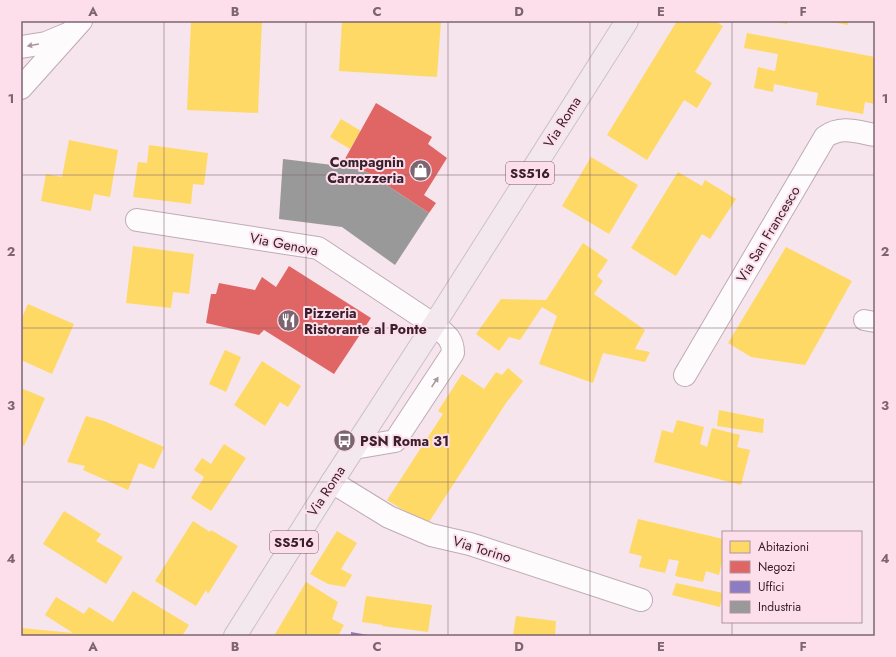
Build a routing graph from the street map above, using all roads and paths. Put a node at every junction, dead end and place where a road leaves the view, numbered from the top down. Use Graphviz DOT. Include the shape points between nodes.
graph roads {
  1 [pos="627,21"];
  2 [pos="76,27"];
  3 [pos="21,47"];
  4 [pos="21,88"];
  5 [pos="875,135"];
  6 [pos="137,220"];
  7 [pos="434,325"];
  8 [pos="685,375"];
  9 [pos="354,448"];
  10 [pos="332,482"];
  11 [pos="640,600"];
  12 [pos="235,636"];
  1 -- 7 [label="main road, Via Roma / SS516"];
  2 -- 3 [label="street, one-way" via="46,43"];
  2 -- 4 [label="street"];
  5 -- 8 [label="street, Via San Francesco" via="842,130 832,132 826,137"];
  6 -- 7 [label="street, Via Genova" via="318,248"];
  7 -- 9 [label="main road, Via Roma / SS516"];
  9 -- 7 [label="street, one-way" via="396,441 445,366 453,353 453,344"];
  9 -- 10 [label="main road, Via Roma / SS516"];
  10 -- 11 [label="street, Via Torino" via="389,517 431,535 470,544"];
  10 -- 12 [label="main road, Via Roma / SS516"];
}
